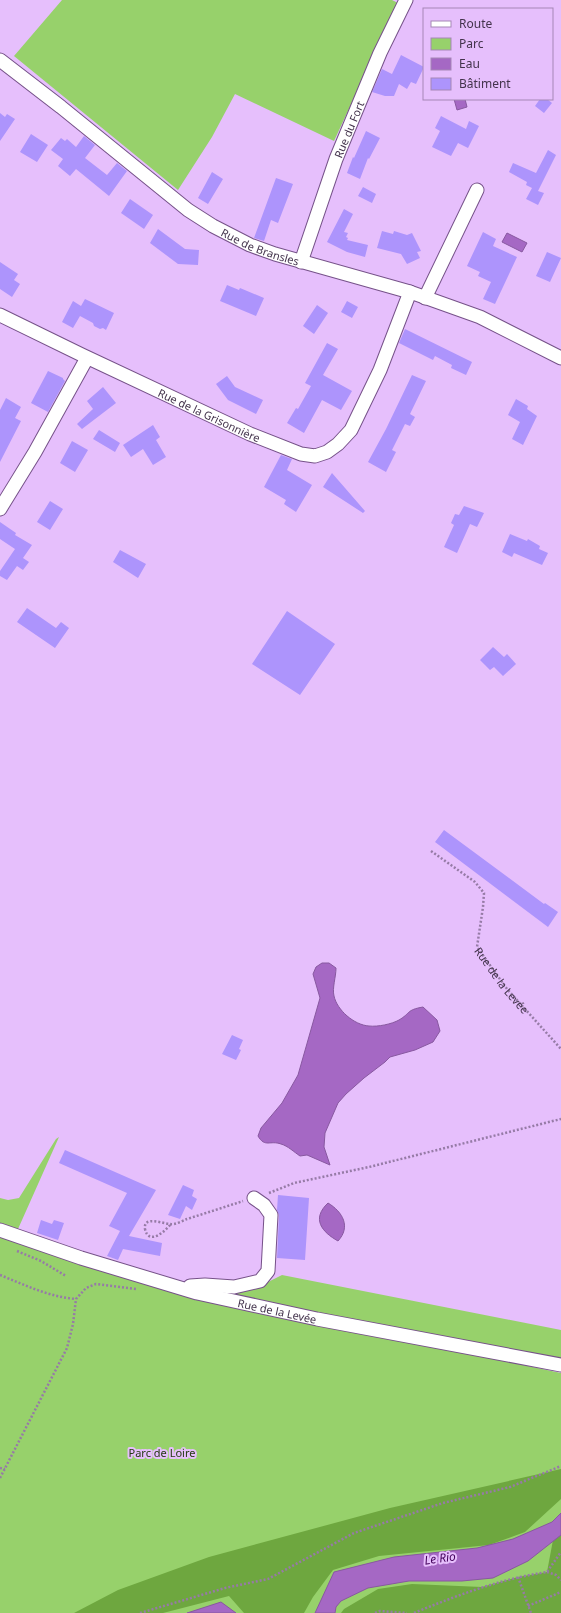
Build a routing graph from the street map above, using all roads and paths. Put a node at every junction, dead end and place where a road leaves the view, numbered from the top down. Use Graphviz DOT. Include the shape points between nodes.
graph roads {
  1 [pos="406,0"];
  2 [pos="0,60"];
  3 [pos="477,190"];
  4 [pos="301,262"];
  5 [pos="410,292"];
  6 [pos="426,298"];
  7 [pos="0,315"];
  8 [pos="88,358"];
  9 [pos="561,358"];
  10 [pos="0,509"];
  11 [pos="431,851"];
  12 [pos="561,1049"];
  13 [pos="561,1120"];
  14 [pos="254,1198"];
  15 [pos="170,1225"];
  16 [pos="0,1230"];
  17 [pos="16,1250"];
  18 [pos="0,1275"];
  19 [pos="66,1276"];
  20 [pos="178,1287"];
  21 [pos="142,1290"];
  22 [pos="76,1298"];
  23 [pos="561,1365"];
  24 [pos="561,1466"];
  25 [pos="0,1468"];
  26 [pos="5,1469"];
  27 [pos="0,1478"];
  28 [pos="561,1552"];
  29 [pos="547,1572"];
  30 [pos="518,1577"];
  31 [pos="561,1580"];
  32 [pos="561,1592"];
  33 [pos="528,1606"];
  34 [pos="140,1613"];
  35 [pos="375,1613"];
  36 [pos="407,1613"];
  37 [pos="414,1613"];
  38 [pos="531,1613"];
  1 -- 4 [label="street, Rue du Fort" via="336,158"];
  2 -- 4 [label="street, Rue de Bransles" via="188,210 250,245"];
  3 -- 6 [label="street"];
  4 -- 5 [label="street, Rue de Bransles"];
  5 -- 6 [label="street, Rue de Bransles"];
  5 -- 8 [label="street, Rue de la Grisonnière" via="380,370 351,430 327,452 315,456 301,454 250,434"];
  6 -- 9 [label="street, Rue de Bransles" via="480,317"];
  7 -- 8 [label="street, Rue de la Grisonnière"];
  8 -- 10 [label="street"];
  11 -- 12 [label="path, Rue de la Levée" via="475,882 484,893 477,947 507,989"];
  13 -- 14 [label="path" via="294,1183"];
  14 -- 15 [label="path"];
  14 -- 20 [label="street" via="264,1205 271,1216 268,1271 260,1280 234,1288 205,1285"];
  15 -- 15 [label="path" via="164,1233 155,1237 150,1236 145,1226 152,1220"];
  16 -- 20 [label="street, Rue de la Levée"];
  17 -- 19 [label="path"];
  18 -- 22 [label="path" via="61,1297"];
  20 -- 23 [label="street, Rue de la Levée" via="317,1319"];
  21 -- 22 [label="path" via="96,1284 86,1288"];
  22 -- 26 [label="path" via="67,1348"];
  24 -- 34 [label="path" via="510,1487 443,1503 354,1533 268,1579 225,1588"];
  25 -- 26 [label="path"];
  26 -- 27 [label="path"];
  28 -- 29 [label="path"];
  29 -- 30 [label="path"];
  29 -- 31 [label="path"];
  30 -- 33 [label="path"];
  30 -- 37 [label="path" via="482,1587"];
  32 -- 33 [label="path"];
  33 -- 38 [label="path"];
  35 -- 36 [label="path"];
}
